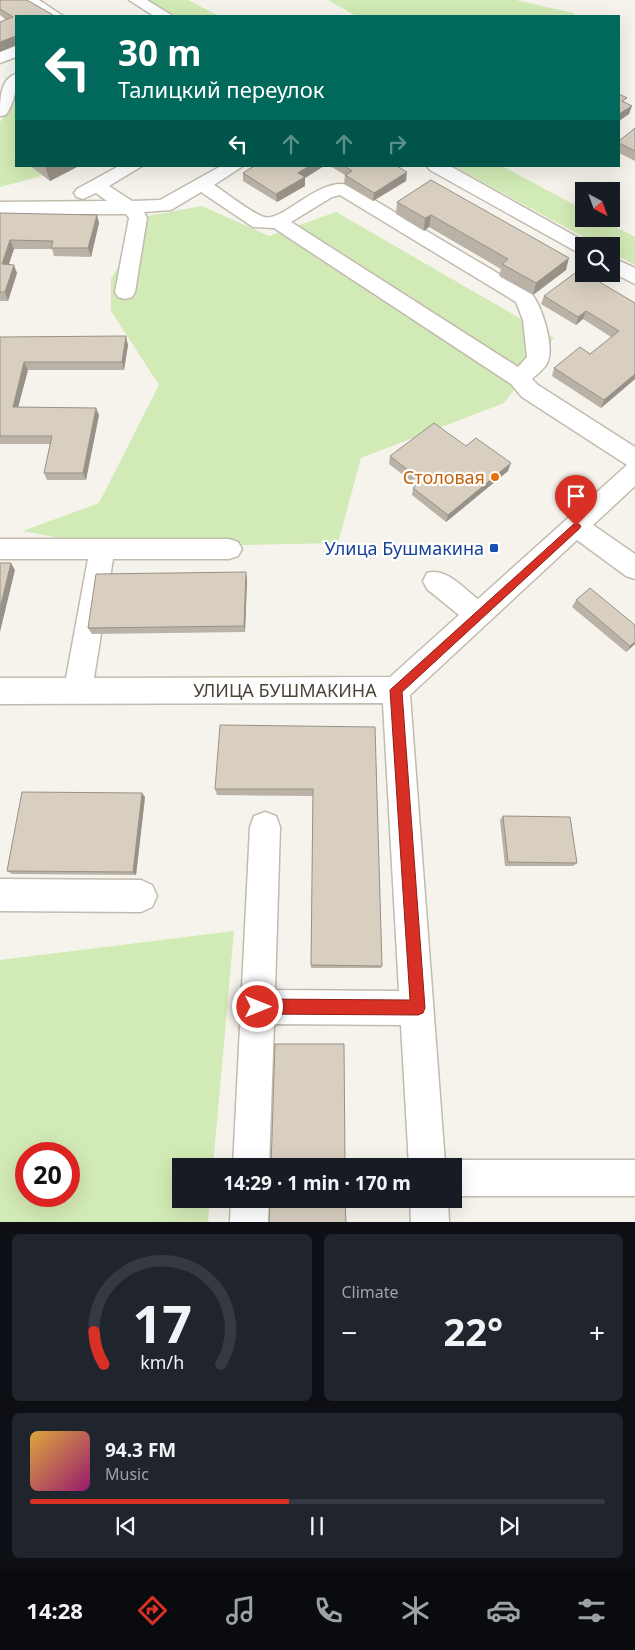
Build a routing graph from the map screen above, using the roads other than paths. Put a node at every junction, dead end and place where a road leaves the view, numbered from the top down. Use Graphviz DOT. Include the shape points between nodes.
graph roads {
  1 [pos="28,0"];
  2 [pos="136,0"];
  3 [pos="53,15"];
  4 [pos="159,15"];
  5 [pos="15,50"];
  6 [pos="0,58"];
  7 [pos="15,79"];
  8 [pos="0,111"];
  9 [pos="131,167"];
  10 [pos="231,167"];
  11 [pos="438,167"];
  12 [pos="203,178"];
  13 [pos="127,206"];
  14 [pos="0,208"];
  15 [pos="278,222"];
  16 [pos="575,243"];
  17 [pos="620,268"];
  18 [pos="635,276"];
  19 [pos="125,292"];
  20 [pos="519,378"];
  21 [pos="635,459"];
  22 [pos="635,472"];
  23 [pos="576,526"];
  24 [pos="0,549"];
  25 [pos="102,549"];
  26 [pos="229,550"];
  27 [pos="635,568"];
  28 [pos="436,580"];
  29 [pos="478,615"];
  30 [pos="396,690"];
  31 [pos="0,691"];
  32 [pos="78,691"];
  33 [pos="265,827"];
  34 [pos="0,895"];
  35 [pos="141,896"];
  36 [pos="258,1007"];
  37 [pos="418,1008"];
  38 [pos="251,1158"];
  39 [pos="427,1158"];
  40 [pos="462,1178"];
  41 [pos="635,1178"];
  42 [pos="250,1208"];
  43 [pos="429,1208"];
  44 [pos="249,1222"];
  45 [pos="430,1222"];
  1 -- 3 [label="street"];
  2 -- 4 [label="street"];
  5 -- 6 [label="street"];
  7 -- 8 [label="street" via="11,81"];
  9 -- 13 [label="street" via="89,190"];
  10 -- 12 [label="street"];
  11 -- 16 [label="street"];
  12 -- 13 [label="street" via="164,206"];
  12 -- 15 [label="street" via="260,223"];
  13 -- 14 [label="street"];
  13 -- 19 [label="street" via="138,218"];
  15 -- 20 [label="street"];
  15 -- 20 [label="street" via="326,193 343,189 517,292 530,308 538,352 538,360"];
  17 -- 18 [label="street"];
  20 -- 21 [label="street" via="530,391"];
  22 -- 23 [label="street, УЛИЦА БУШМАКИНА"];
  23 -- 27 [label="street"];
  23 -- 29 [label="street, УЛИЦА БУШМАКИНА"];
  24 -- 25 [label="street"];
  25 -- 26 [label="street"];
  25 -- 32 [label="street"];
  28 -- 29 [label="street"];
  29 -- 30 [label="street, УЛИЦА БУШМАКИНА"];
  30 -- 32 [label="street, УЛИЦА БУШМАКИНА"];
  30 -- 37 [label="street"];
  31 -- 32 [label="street, УЛИЦА БУШМАКИНА"];
  33 -- 36 [label="street"];
  34 -- 35 [label="street"];
  36 -- 37 [label="street"];
  36 -- 38 [label="street"];
  37 -- 39 [label="street"];
  40 -- 41 [label="street"];
  42 -- 44 [label="street"];
  43 -- 45 [label="street"];
}
